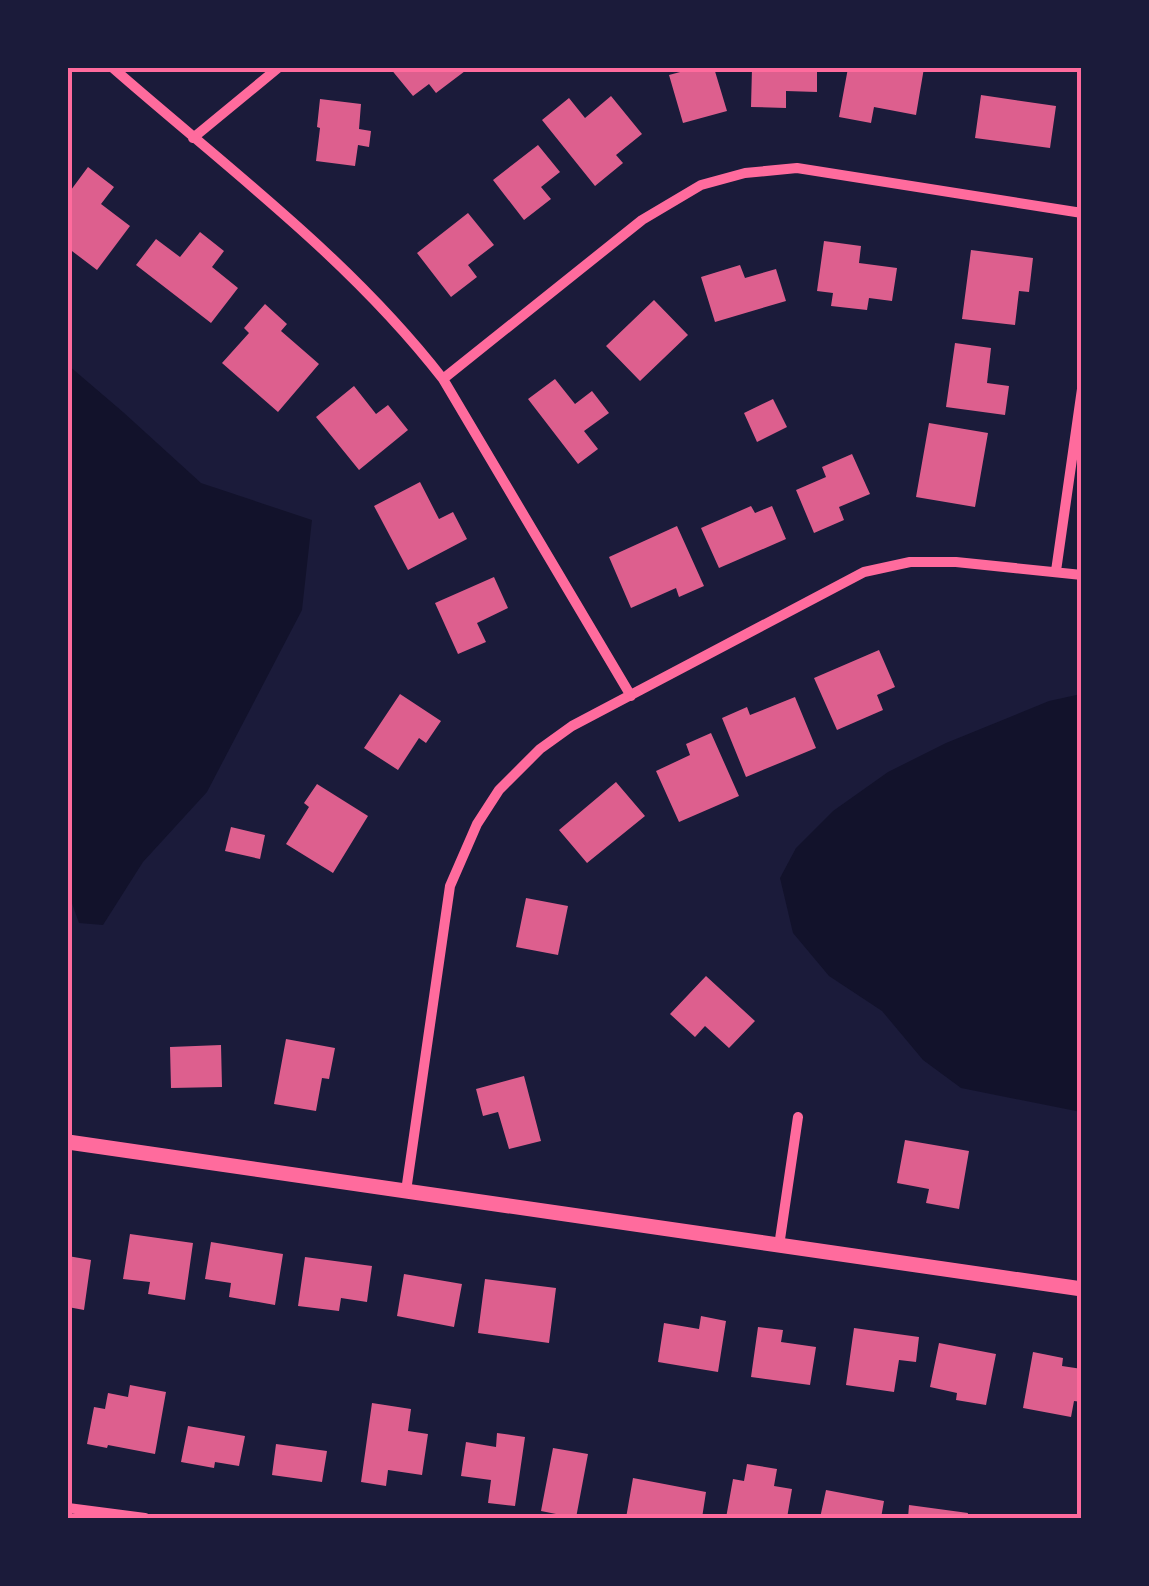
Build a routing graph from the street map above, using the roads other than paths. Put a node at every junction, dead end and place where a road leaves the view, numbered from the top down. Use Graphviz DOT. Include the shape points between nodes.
graph roads {
  1 [pos="113,68"];
  2 [pos="278,68"];
  3 [pos="193,138"];
  4 [pos="1082,213"];
  5 [pos="443,379"];
  6 [pos="1082,389"];
  7 [pos="1056,571"];
  8 [pos="1082,575"];
  9 [pos="631,696"];
  10 [pos="798,1117"];
  11 [pos="68,1142"];
  12 [pos="406,1191"];
  13 [pos="778,1246"];
  14 [pos="1082,1289"];
  15 [pos="68,1508"];
  16 [pos="145,1518"];
  1 -- 3 [label="street"];
  2 -- 3 [label="street"];
  3 -- 5 [label="street" via="310,236"];
  4 -- 5 [label="street" via="797,168 746,173 701,186 642,220"];
  5 -- 9 [label="street"];
  6 -- 7 [label="street"];
  7 -- 8 [label="street"];
  7 -- 9 [label="street" via="910,562 864,572"];
  9 -- 12 [label="street" via="540,749 477,824 450,886"];
  10 -- 13 [label="street"];
  11 -- 12 [label="street"];
  12 -- 13 [label="street"];
  13 -- 14 [label="street"];
  15 -- 16 [label="street"];
}
